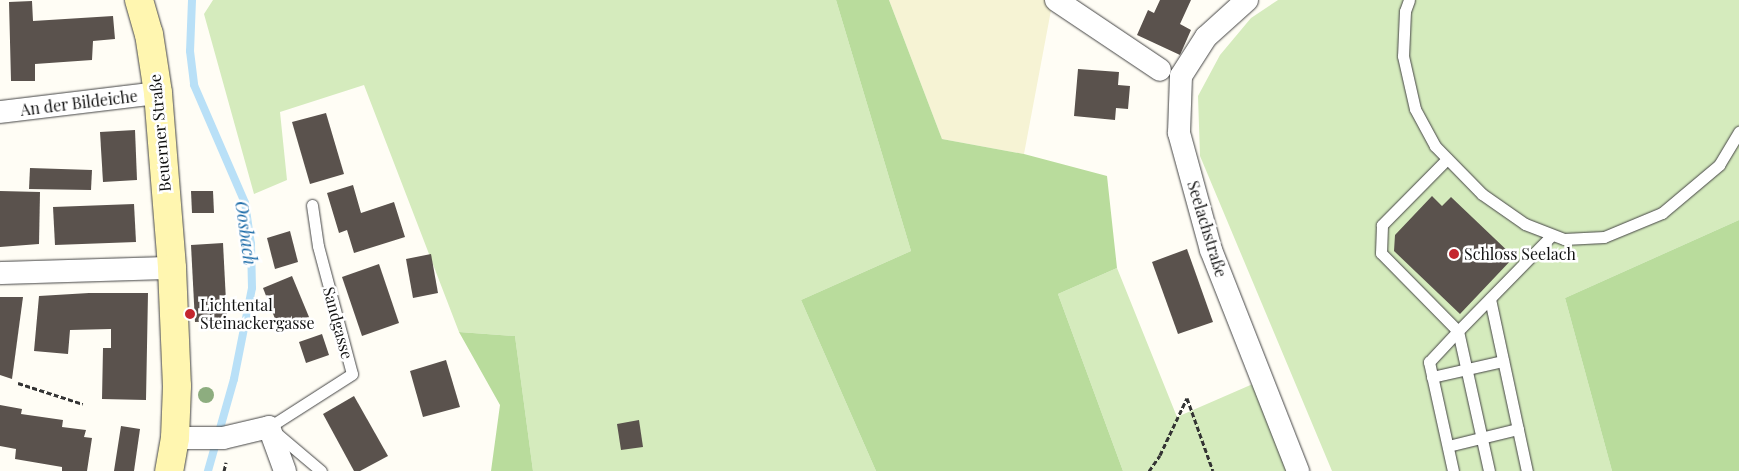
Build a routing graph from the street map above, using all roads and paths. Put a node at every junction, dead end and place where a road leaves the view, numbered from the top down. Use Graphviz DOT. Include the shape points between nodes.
graph roads {
  1 [pos="139,0"];
  2 [pos="1056,0"];
  3 [pos="1247,0"];
  4 [pos="1409,0"];
  5 [pos="1160,70"];
  6 [pos="158,93"];
  7 [pos="0,112"];
  8 [pos="1739,132"];
  9 [pos="1447,159"];
  10 [pos="312,205"];
  11 [pos="1552,235"];
  12 [pos="172,268"];
  13 [pos="0,273"];
  14 [pos="1490,299"];
  15 [pos="1458,331"];
  16 [pos="1503,362"];
  17 [pos="1467,370"];
  18 [pos="1432,377"];
  19 [pos="18,383"];
  20 [pos="83,404"];
  21 [pos="268,427"];
  22 [pos="1518,429"];
  23 [pos="188,438"];
  24 [pos="1482,438"];
  25 [pos="1448,446"];
  26 [pos="225,466"];
  27 [pos="169,471"];
  28 [pos="224,471"];
  29 [pos="285,471"];
  30 [pos="321,471"];
  31 [pos="1148,471"];
  32 [pos="1213,471"];
  33 [pos="1298,471"];
  34 [pos="1453,471"];
  35 [pos="1489,471"];
  36 [pos="1527,471"];
  1 -- 6 [label="main road, Beuerner Straße" via="150,34"];
  2 -- 5 [label="street"];
  3 -- 33 [label="street, Seelachstraße" via="1206,37 1181,76 1179,133 1211,250"];
  4 -- 9 [label="lane" via="1403,56 1415,109 1435,146"];
  6 -- 7 [label="street, An der Bildeiche"];
  6 -- 12 [label="main road, Beuerner Straße"];
  8 -- 11 [label="lane" via="1719,165 1662,213 1604,237 1564,239"];
  9 -- 11 [label="lane" via="1482,194 1525,224"];
  9 -- 15 [label="lane" via="1382,225 1381,254"];
  10 -- 21 [label="lane, Sandgasse" via="318,246 352,374"];
  11 -- 14 [label="lane"];
  12 -- 13 [label="street"];
  12 -- 23 [label="main road, Beuerner Straße" via="177,376"];
  14 -- 15 [label="lane"];
  14 -- 16 [label="lane"];
  15 -- 17 [label="lane"];
  15 -- 18 [label="lane" via="1429,362"];
  16 -- 17 [label="lane"];
  16 -- 22 [label="lane"];
  17 -- 18 [label="lane"];
  17 -- 24 [label="lane"];
  18 -- 25 [label="lane"];
  19 -- 20 [label="path"];
  21 -- 23 [label="street, Sandgasse" via="223,438"];
  21 -- 29 [label="street"];
  21 -- 30 [label="lane"];
  22 -- 24 [label="lane"];
  22 -- 36 [label="lane"];
  23 -- 27 [label="main road, Beuerner Straße"];
  24 -- 25 [label="lane"];
  24 -- 35 [label="lane"];
  25 -- 34 [label="lane"];
  26 -- 28 [label="path"];
  31 -- 32 [label="path" via="1160,455 1187,398"];
}
